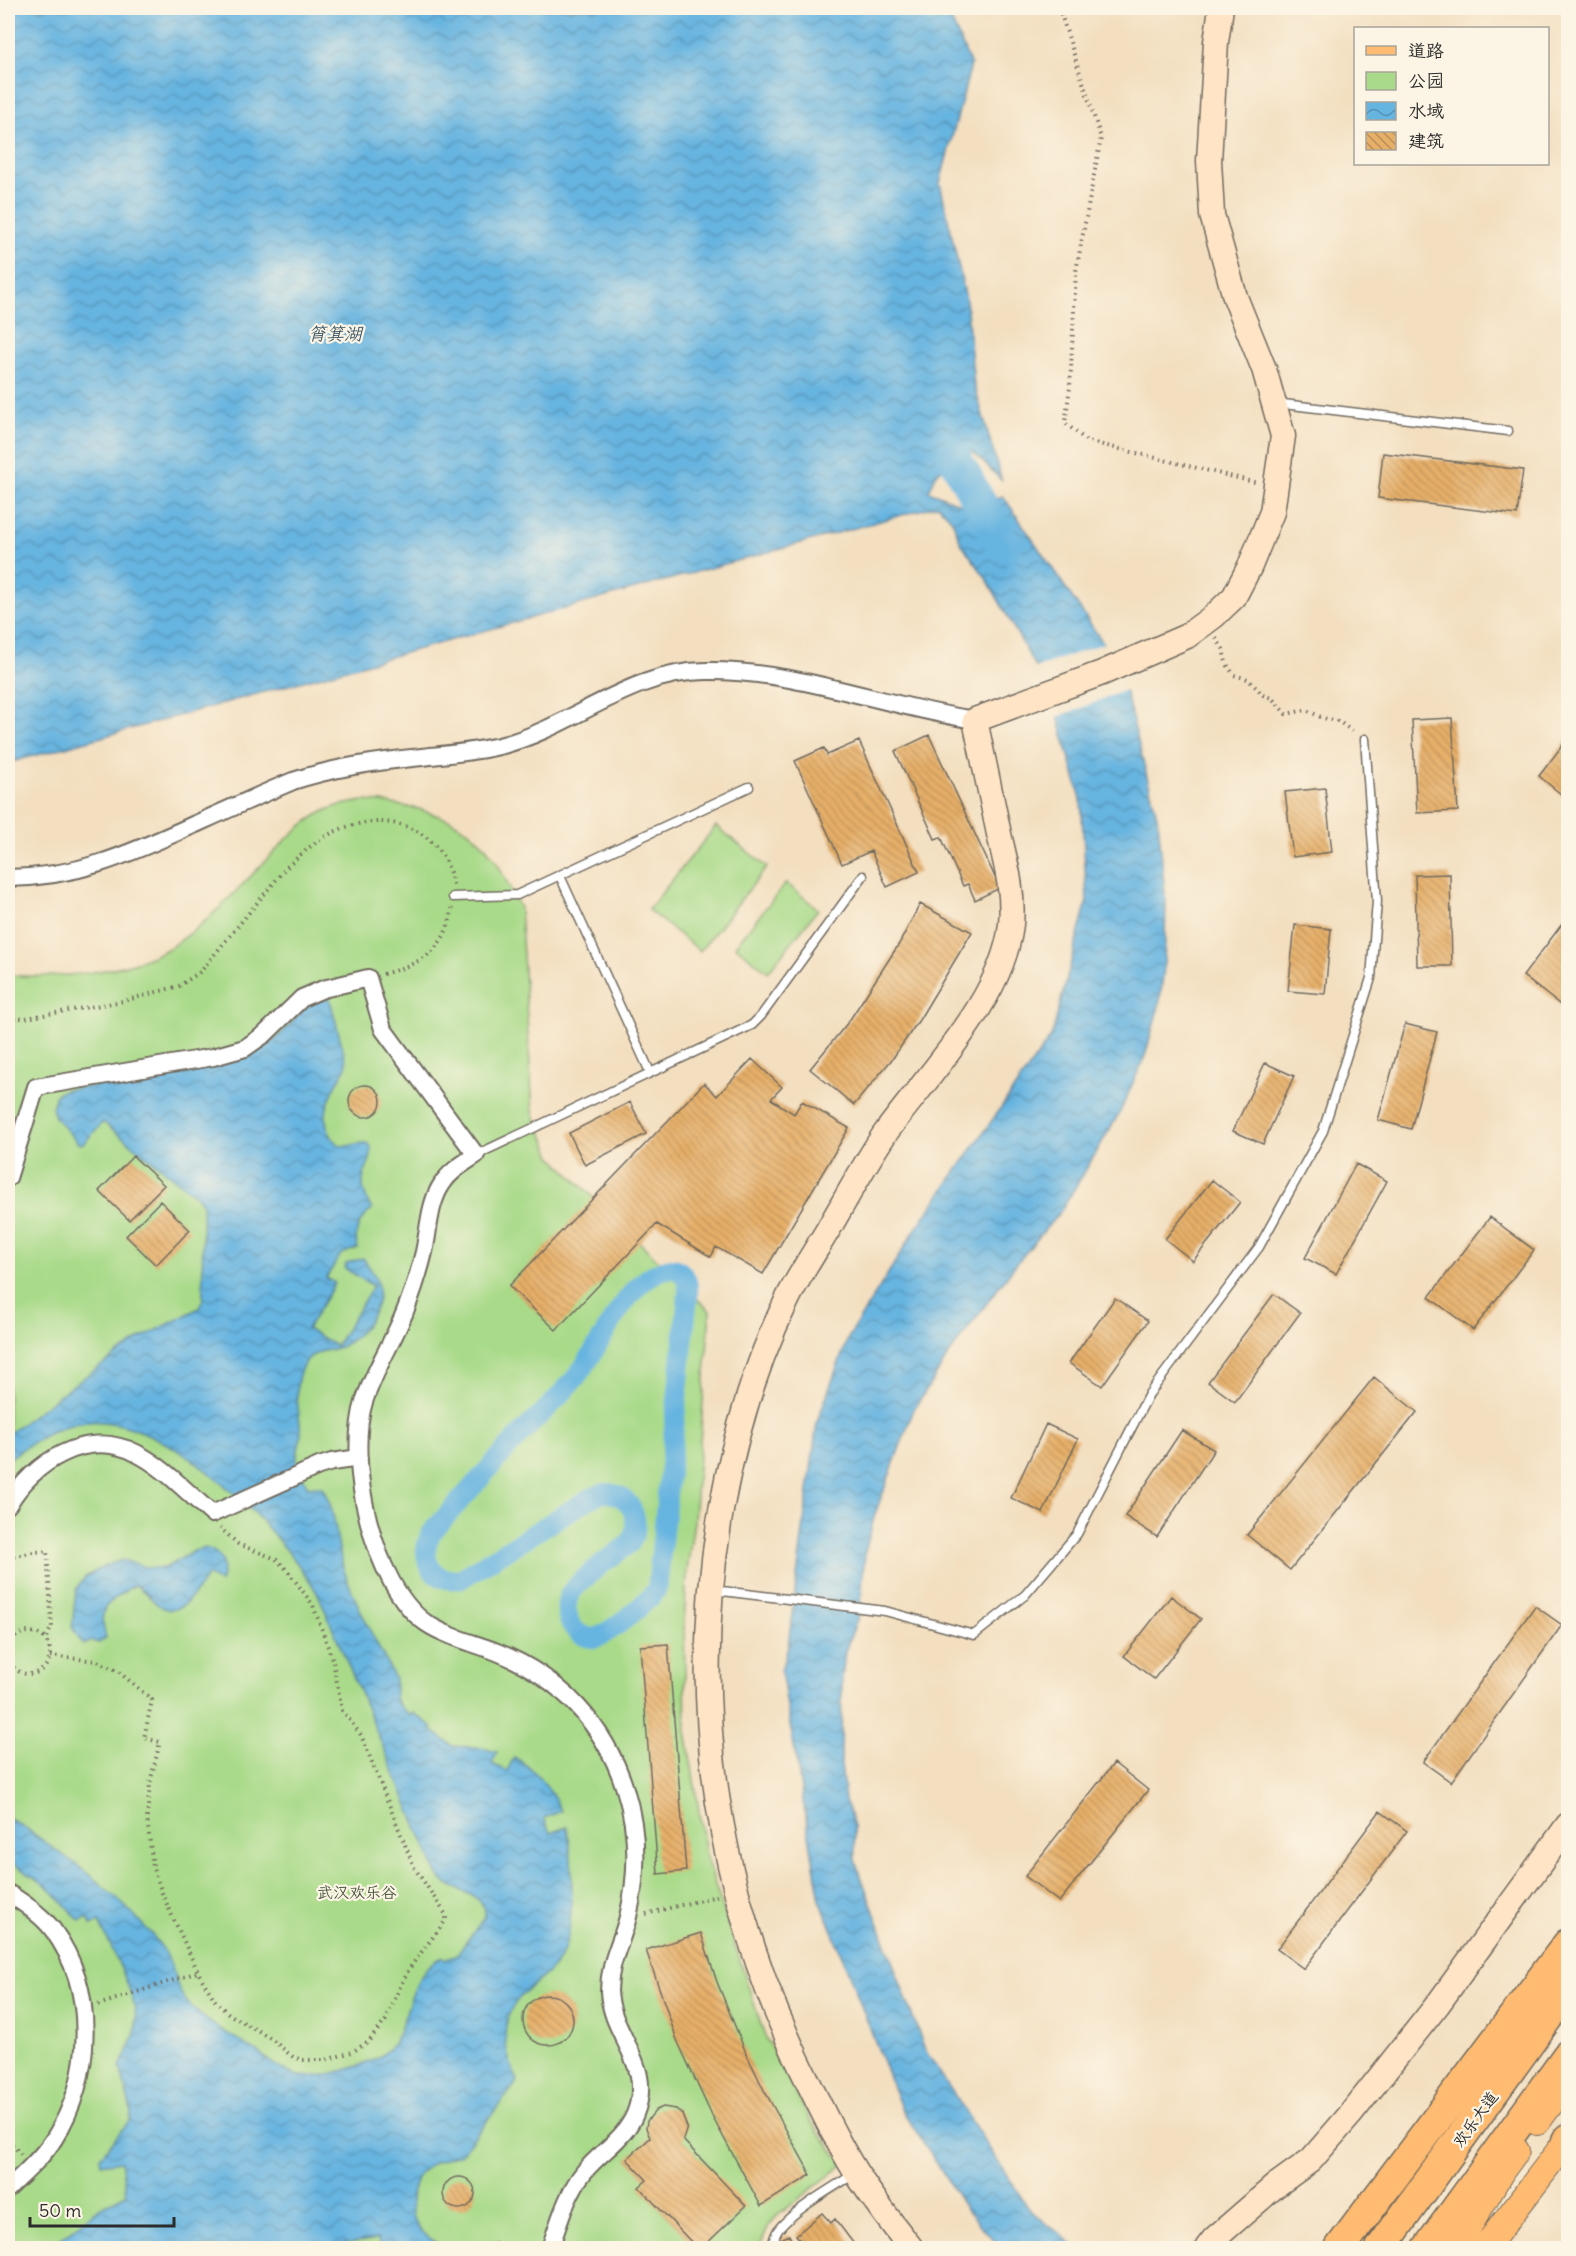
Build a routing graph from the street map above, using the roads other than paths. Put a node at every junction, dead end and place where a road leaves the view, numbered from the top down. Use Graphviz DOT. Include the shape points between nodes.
graph roads {
  1 [pos="1221,8"];
  2 [pos="1275,403"];
  3 [pos="1508,431"];
  4 [pos="975,720"];
  5 [pos="1365,739"];
  6 [pos="749,787"];
  7 [pos="560,876"];
  8 [pos="863,876"];
  9 [pos="8,878"];
  10 [pos="453,897"];
  11 [pos="650,1072"];
  12 [pos="476,1155"];
  13 [pos="8,1178"];
  14 [pos="359,1458"];
  15 [pos="8,1505"];
  16 [pos="711,1590"];
  17 [pos="1569,1825"];
  18 [pos="8,1893"];
  19 [pos="1569,1944"];
  20 [pos="1569,1989"];
  21 [pos="1569,2008"];
  22 [pos="1569,2055"];
  23 [pos="1569,2080"];
  24 [pos="1568,2140"];
  25 [pos="856,2173"];
  26 [pos="8,2189"];
  27 [pos="550,2248"];
  28 [pos="772,2248"];
  29 [pos="911,2248"];
  30 [pos="1207,2248"];
  31 [pos="1340,2248"];
  32 [pos="1381,2248"];
  33 [pos="1390,2248"];
  34 [pos="1428,2248"];
  35 [pos="1456,2248"];
  36 [pos="1485,2248"];
  1 -- 2 [label="street" via="1209,161 1212,215 1235,297"];
  2 -- 3 [label="lane"];
  2 -- 4 [label="street" via="1283,436 1272,512 1234,597 1187,636 1102,673"];
  4 -- 9 [label="street" via="810,683 732,671 680,673 626,689 505,744 471,753 315,774 117,859 62,874"];
  4 -- 16 [label="street" via="1010,884 1012,920 1004,958 984,1001 864,1166 788,1298 764,1351 738,1430 713,1556"];
  5 -- 16 [label="lane" via="1377,901 1371,978 1323,1131 1265,1238 1149,1394 1077,1534 1025,1595 974,1635 885,1611"];
  6 -- 7 [label="lane"];
  7 -- 10 [label="lane" via="517,895"];
  7 -- 11 [label="lane"];
  8 -- 11 [label="lane" via="752,1025"];
  11 -- 12 [label="lane"];
  12 -- 13 [label="street" via="383,1029 368,978 302,998 266,1034 245,1048 36,1087"];
  12 -- 14 [label="street" via="449,1175 435,1196 412,1292 364,1402"];
  14 -- 15 [label="street" via="310,1470 218,1511 151,1461 122,1447 89,1445 53,1458 30,1474"];
  14 -- 27 [label="street" via="372,1536 390,1580 409,1608 428,1624 528,1668 582,1708 601,1734 629,1803 636,1869 628,1919 612,1962 609,1996 638,2070 638,2103 621,2136 584,2171 575,2185"];
  16 -- 25 [label="street" via="708,1721 735,1892 781,2027"];
  17 -- 30 [label="street" via="1438,2004 1350,2115 1311,2160 1275,2186"];
  18 -- 26 [label="street" via="46,1922 66,1952 79,1990 86,2036 81,2074 60,2129 46,2150"];
  19 -- 31 [label="highway"];
  20 -- 32 [label="highway, 欢乐大道"];
  21 -- 33 [label="main road, 欢乐大道"];
  22 -- 34 [label="highway"];
  23 -- 35 [label="main road" via="1502,2170"];
  24 -- 36 [label="main road"];
  25 -- 28 [label="lane" via="783,2225 776,2232"];
  25 -- 29 [label="street"];
}
